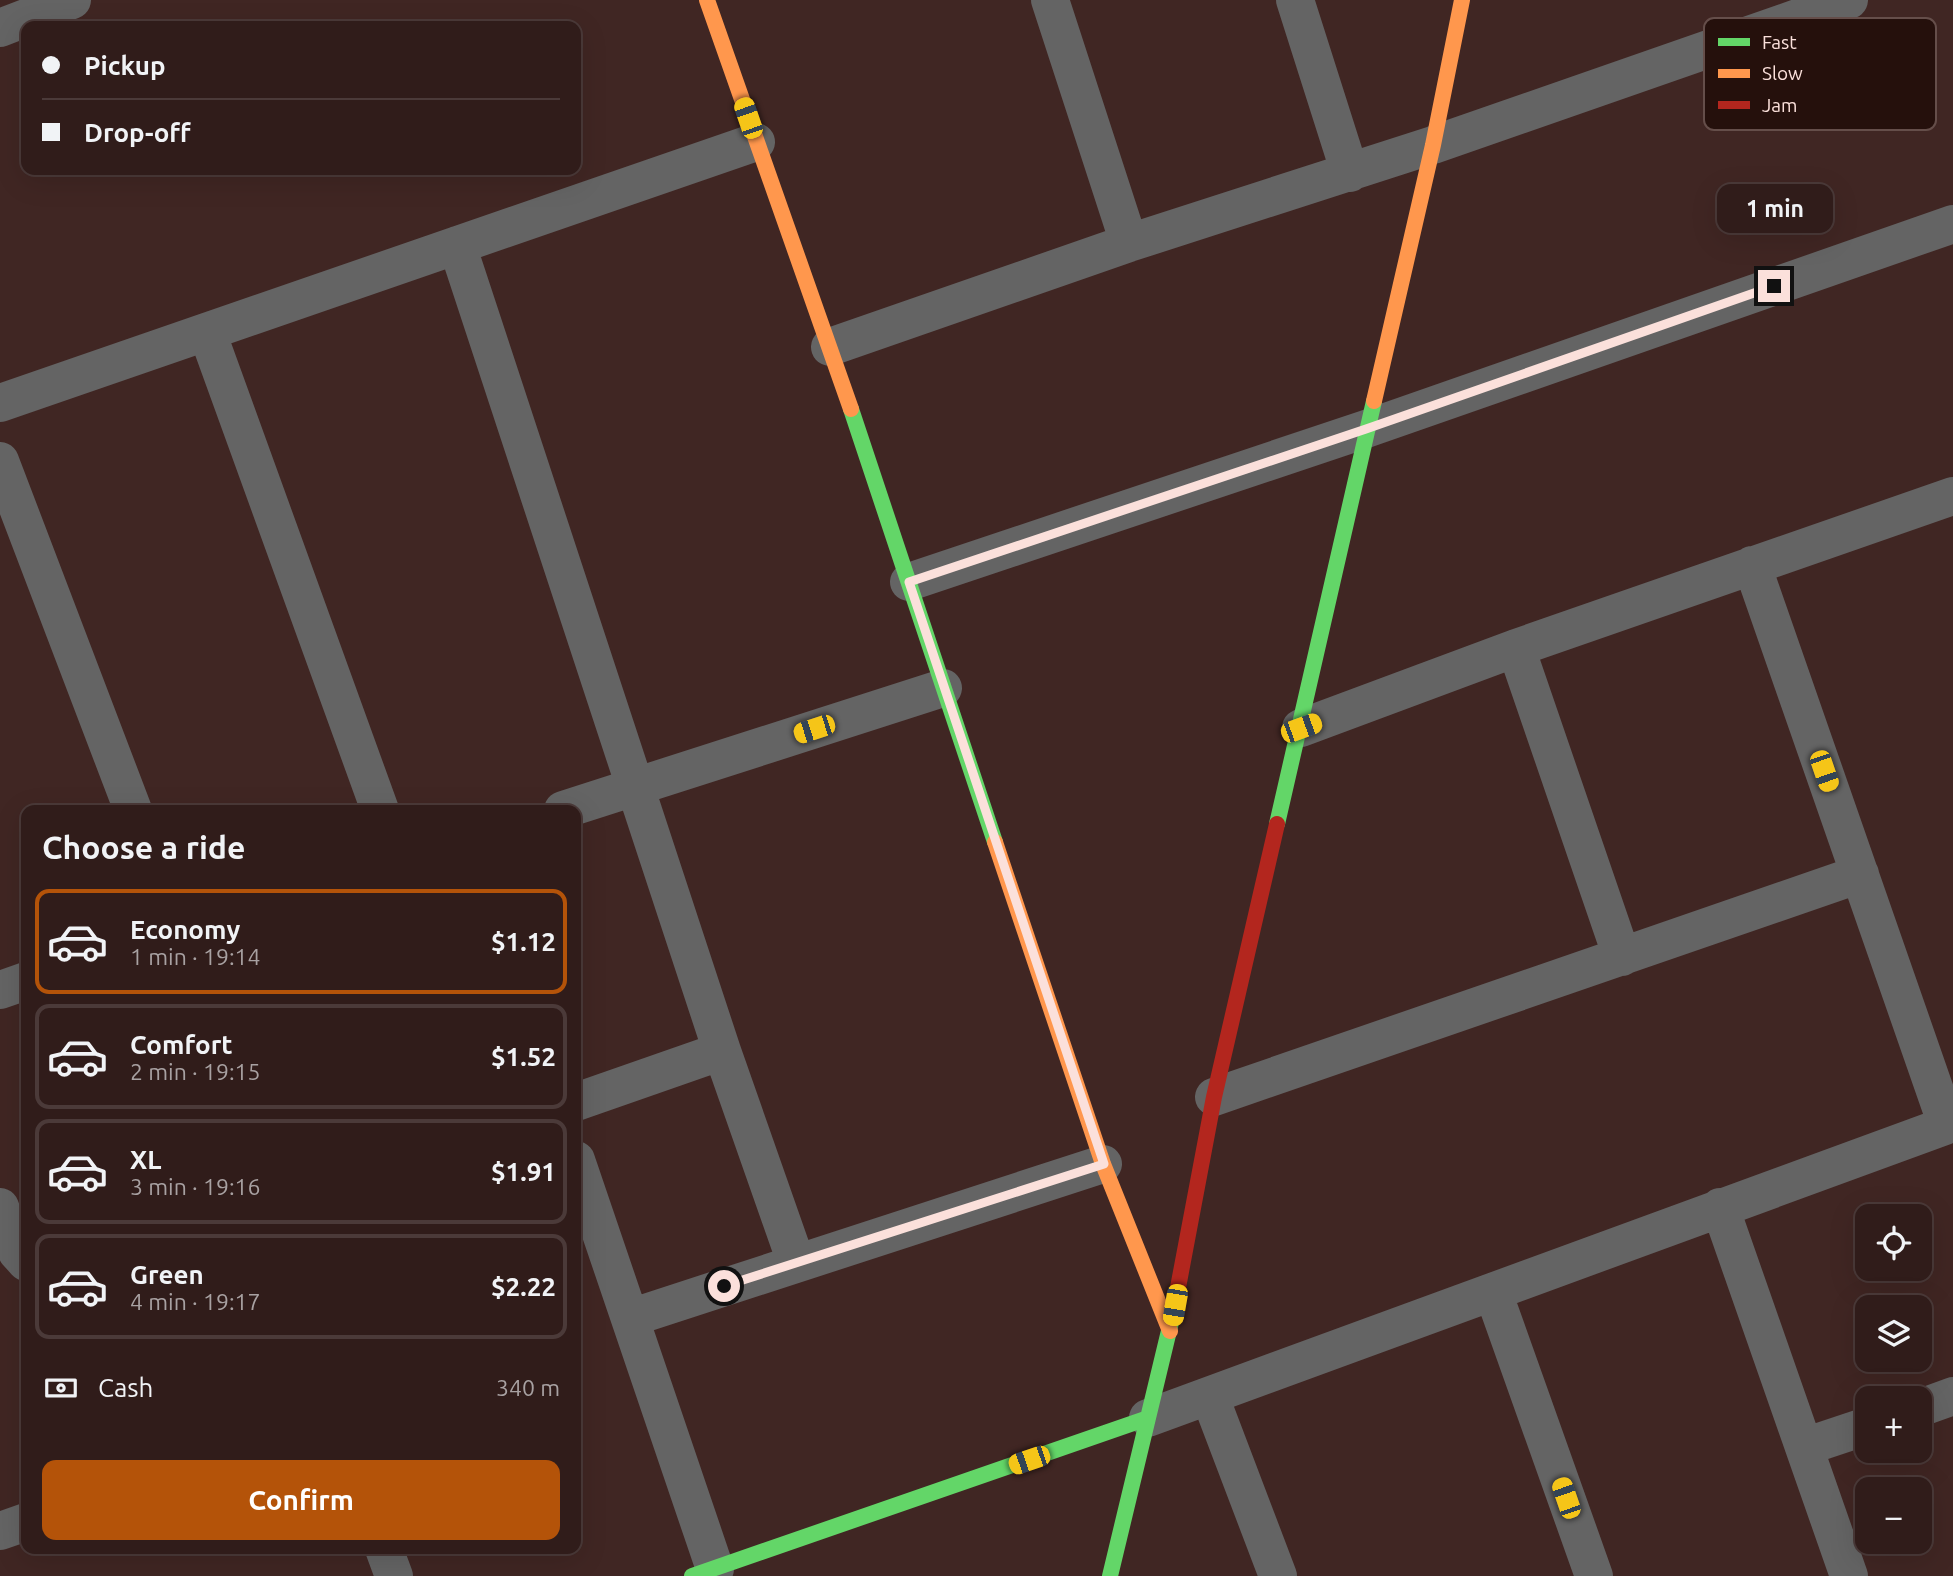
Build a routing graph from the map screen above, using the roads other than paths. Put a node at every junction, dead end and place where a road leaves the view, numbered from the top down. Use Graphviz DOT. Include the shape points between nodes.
graph roads {
  1 [pos="72,0"];
  2 [pos="707,0"];
  3 [pos="1050,0"];
  4 [pos="1296,0"];
  5 [pos="1462,0"];
  6 [pos="1849,0"];
  7 [pos="1797,18"];
  8 [pos="0,29"];
  9 [pos="1704,51"];
  10 [pos="756,142"];
  11 [pos="1433,145"];
  12 [pos="1350,173"];
  13 [pos="1953,224"];
  14 [pos="1129,243"];
  15 [pos="457,245"];
  16 [pos="207,332"];
  17 [pos="830,347"];
  18 [pos="0,403"];
  19 [pos="1366,429"];
  20 [pos="0,461"];
  21 [pos="1953,496"];
  22 [pos="1752,565"];
  23 [pos="909,582"];
  24 [pos="1516,648"];
  25 [pos="943,688"];
  26 [pos="1301,728"];
  27 [pos="635,787"];
  28 [pos="131,805"];
  29 [pos="378,805"];
  30 [pos="578,805"];
  31 [pos="1860,874"];
  32 [pos="1622,957"];
  33 [pos="21,983"];
  34 [pos="0,990"];
  35 [pos="722,1051"];
  36 [pos="1214,1097"];
  37 [pos="581,1100"];
  38 [pos="1950,1124"];
  39 [pos="1104,1164"];
  40 [pos="581,1175"];
  41 [pos="1720,1207"];
  42 [pos="0,1208"];
  43 [pos="21,1256"];
  44 [pos="796,1262"];
  45 [pos="1493,1292"];
  46 [pos="630,1318"];
  47 [pos="1170,1331"];
  48 [pos="1210,1396"];
  49 [pos="1953,1396"];
  50 [pos="1932,1404"];
  51 [pos="1148,1418"];
  52 [pos="1855,1430"];
  53 [pos="1804,1447"];
  54 [pos="21,1524"];
  55 [pos="0,1531"];
  56 [pos="386,1554"];
  57 [pos="704,1572"];
  58 [pos="394,1576"];
  59 [pos="1111,1576"];
  60 [pos="1278,1576"];
  61 [pos="1594,1576"];
  62 [pos="1849,1576"];
  1 -- 8 [label="street"];
  2 -- 10 [label="street"];
  3 -- 14 [label="street"];
  4 -- 12 [label="street"];
  5 -- 11 [label="street"];
  6 -- 7 [label="street"];
  9 -- 11 [label="street"];
  10 -- 15 [label="street"];
  10 -- 17 [label="street"];
  11 -- 12 [label="street"];
  11 -- 19 [label="street"];
  12 -- 14 [label="street"];
  13 -- 19 [label="street"];
  14 -- 17 [label="street"];
  15 -- 16 [label="street"];
  15 -- 27 [label="street"];
  16 -- 18 [label="street"];
  16 -- 29 [label="street"];
  17 -- 23 [label="street"];
  19 -- 23 [label="street"];
  19 -- 26 [label="street"];
  20 -- 28 [label="street"];
  21 -- 22 [label="street"];
  22 -- 24 [label="street"];
  22 -- 31 [label="street"];
  23 -- 25 [label="street"];
  24 -- 26 [label="street"];
  24 -- 32 [label="street"];
  25 -- 27 [label="street"];
  25 -- 39 [label="street"];
  26 -- 36 [label="street"];
  27 -- 30 [label="street"];
  27 -- 35 [label="street"];
  31 -- 32 [label="street"];
  31 -- 38 [label="street"];
  32 -- 36 [label="street"];
  33 -- 34 [label="street"];
  35 -- 37 [label="street"];
  35 -- 44 [label="street"];
  36 -- 47 [label="street"];
  38 -- 41 [label="street"];
  39 -- 44 [label="street"];
  39 -- 47 [label="street"];
  40 -- 46 [label="street"];
  41 -- 45 [label="street"];
  41 -- 53 [label="street"];
  42 -- 43 [label="street"];
  44 -- 46 [label="street"];
  45 -- 48 [label="street"];
  45 -- 61 [label="street"];
  46 -- 57 [label="street"];
  47 -- 51 [label="street"];
  48 -- 51 [label="street"];
  48 -- 60 [label="street"];
  49 -- 50 [label="street"];
  51 -- 57 [label="street"];
  51 -- 59 [label="street"];
  52 -- 53 [label="street"];
  53 -- 62 [label="street"];
  54 -- 55 [label="street"];
  56 -- 58 [label="street"];
}
